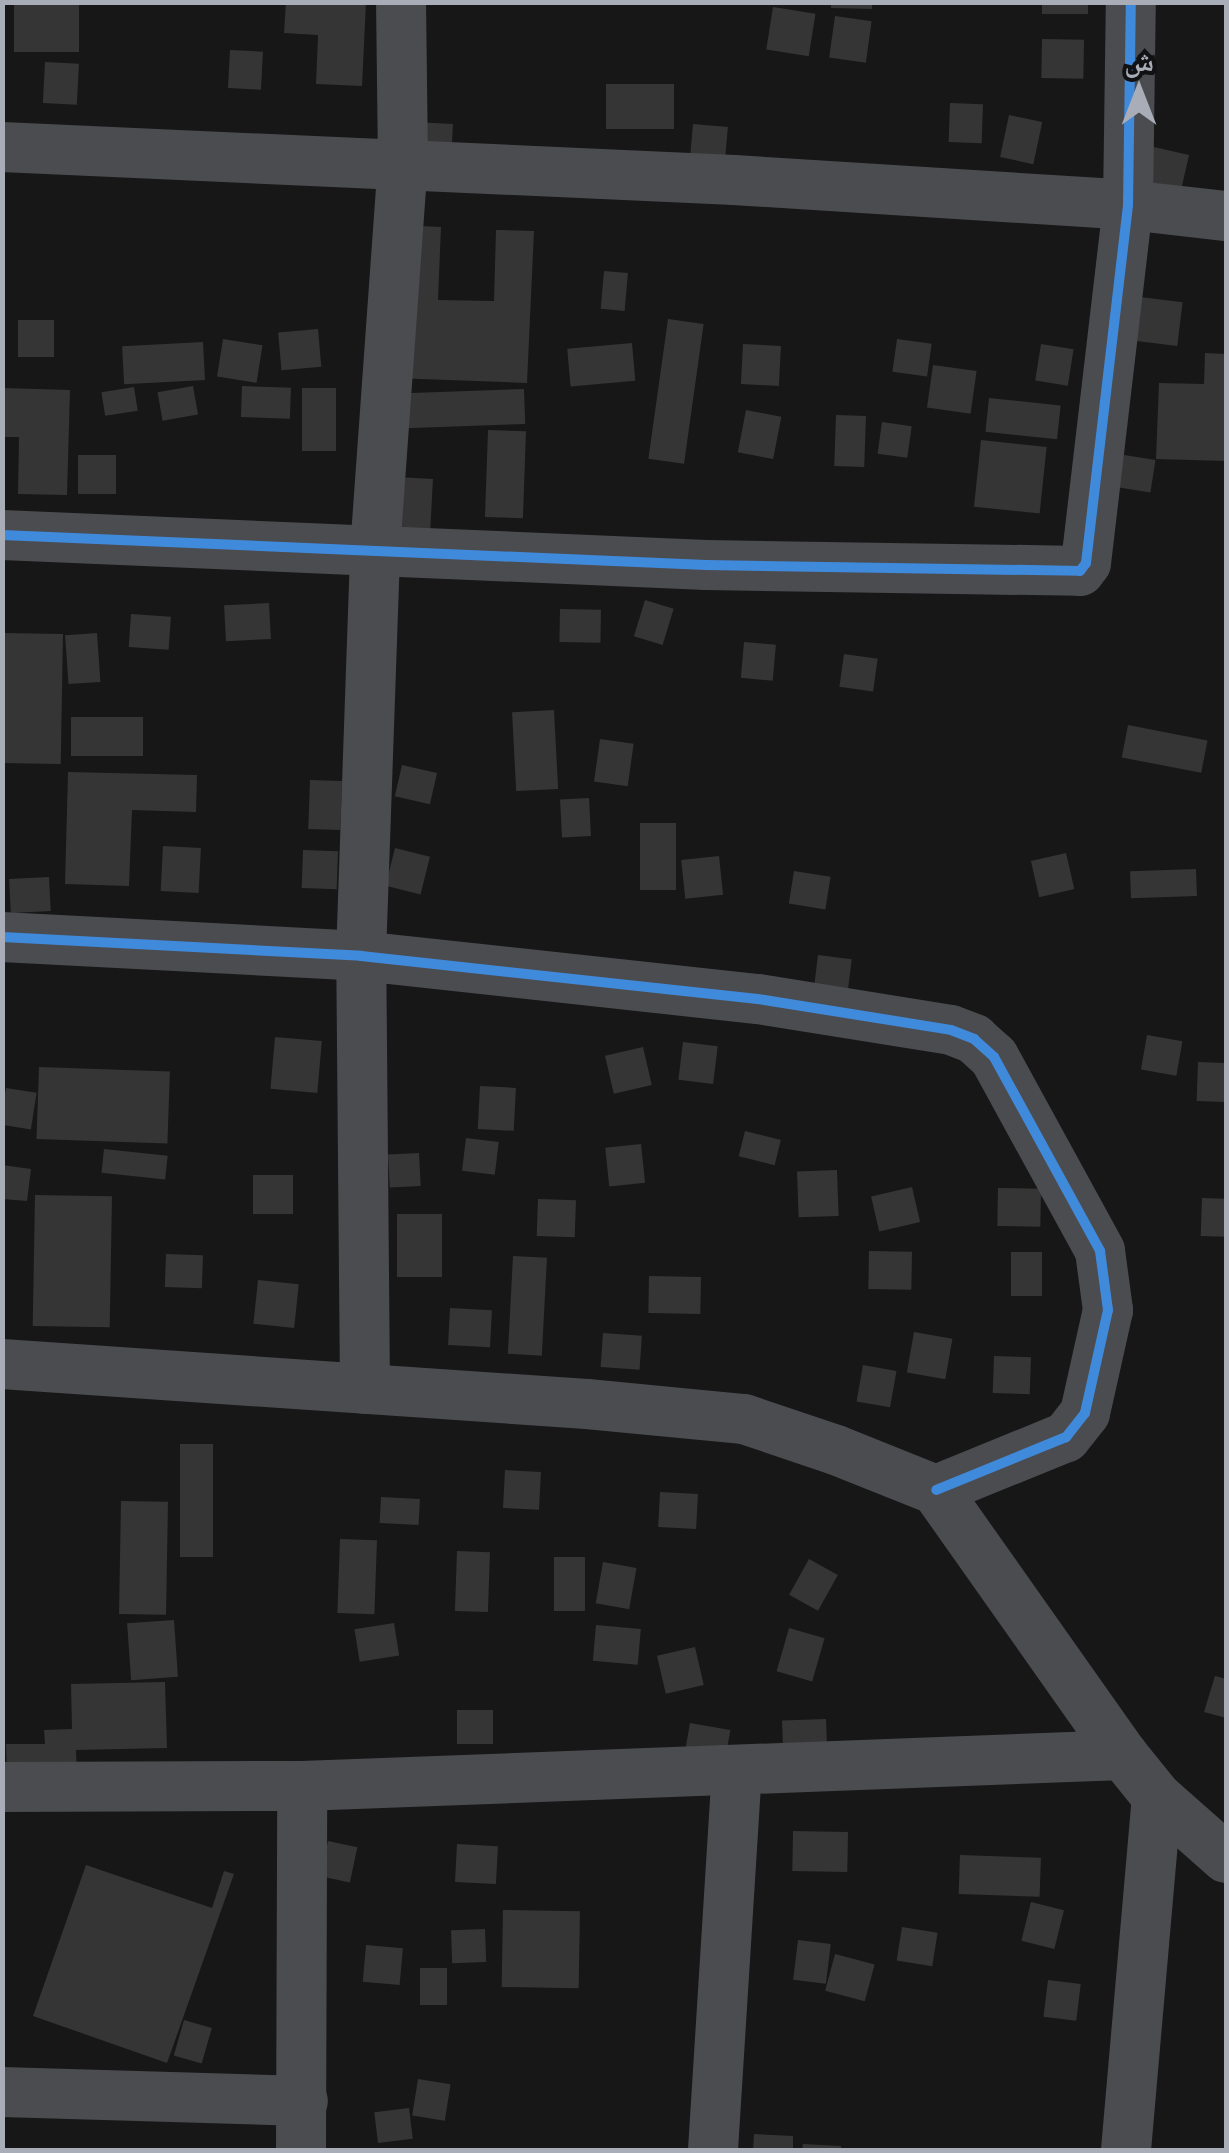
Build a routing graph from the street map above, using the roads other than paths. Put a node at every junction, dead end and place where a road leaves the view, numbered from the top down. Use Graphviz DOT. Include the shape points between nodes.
graph roads {
  1 [pos="401,2"];
  2 [pos="1131,2"];
  3 [pos="2,148"];
  4 [pos="402,163"];
  5 [pos="1128,205"];
  6 [pos="1226,216"];
  7 [pos="2,535"];
  8 [pos="375,551"];
  9 [pos="2,937"];
  10 [pos="361,956"];
  11 [pos="2,1364"];
  12 [pos="364,1389"];
  13 [pos="936,1490"];
  14 [pos="1122,1755"];
  15 [pos="737,1772"];
  16 [pos="302,1786"];
  17 [pos="2,1787"];
  18 [pos="1157,1797"];
  19 [pos="1226,1858"];
  20 [pos="2,2092"];
  21 [pos="303,2100"];
  22 [pos="301,2150"];
  23 [pos="713,2150"];
  24 [pos="1126,2150"];
  1 -- 4 [label="street"];
  2 -- 5 [label="street"];
  3 -- 4 [label="street"];
  4 -- 5 [label="street"];
  4 -- 8 [label="street"];
  5 -- 6 [label="street"];
  5 -- 8 [label="street" via="1086,564 1080,571"];
  7 -- 8 [label="street"];
  8 -- 10 [label="street"];
  9 -- 10 [label="street"];
  10 -- 12 [label="street"];
  10 -- 13 [label="street" via="796,1005 951,1030 994,1057 1100,1251 1108,1310 1084,1413 1066,1436"];
  11 -- 12 [label="street"];
  12 -- 13 [label="street" via="744,1419"];
  13 -- 14 [label="street"];
  14 -- 15 [label="street"];
  14 -- 18 [label="street"];
  15 -- 16 [label="street"];
  15 -- 23 [label="street"];
  16 -- 17 [label="street"];
  16 -- 21 [label="street"];
  18 -- 19 [label="street"];
  18 -- 24 [label="street"];
  20 -- 21 [label="street"];
  21 -- 22 [label="street"];
}
